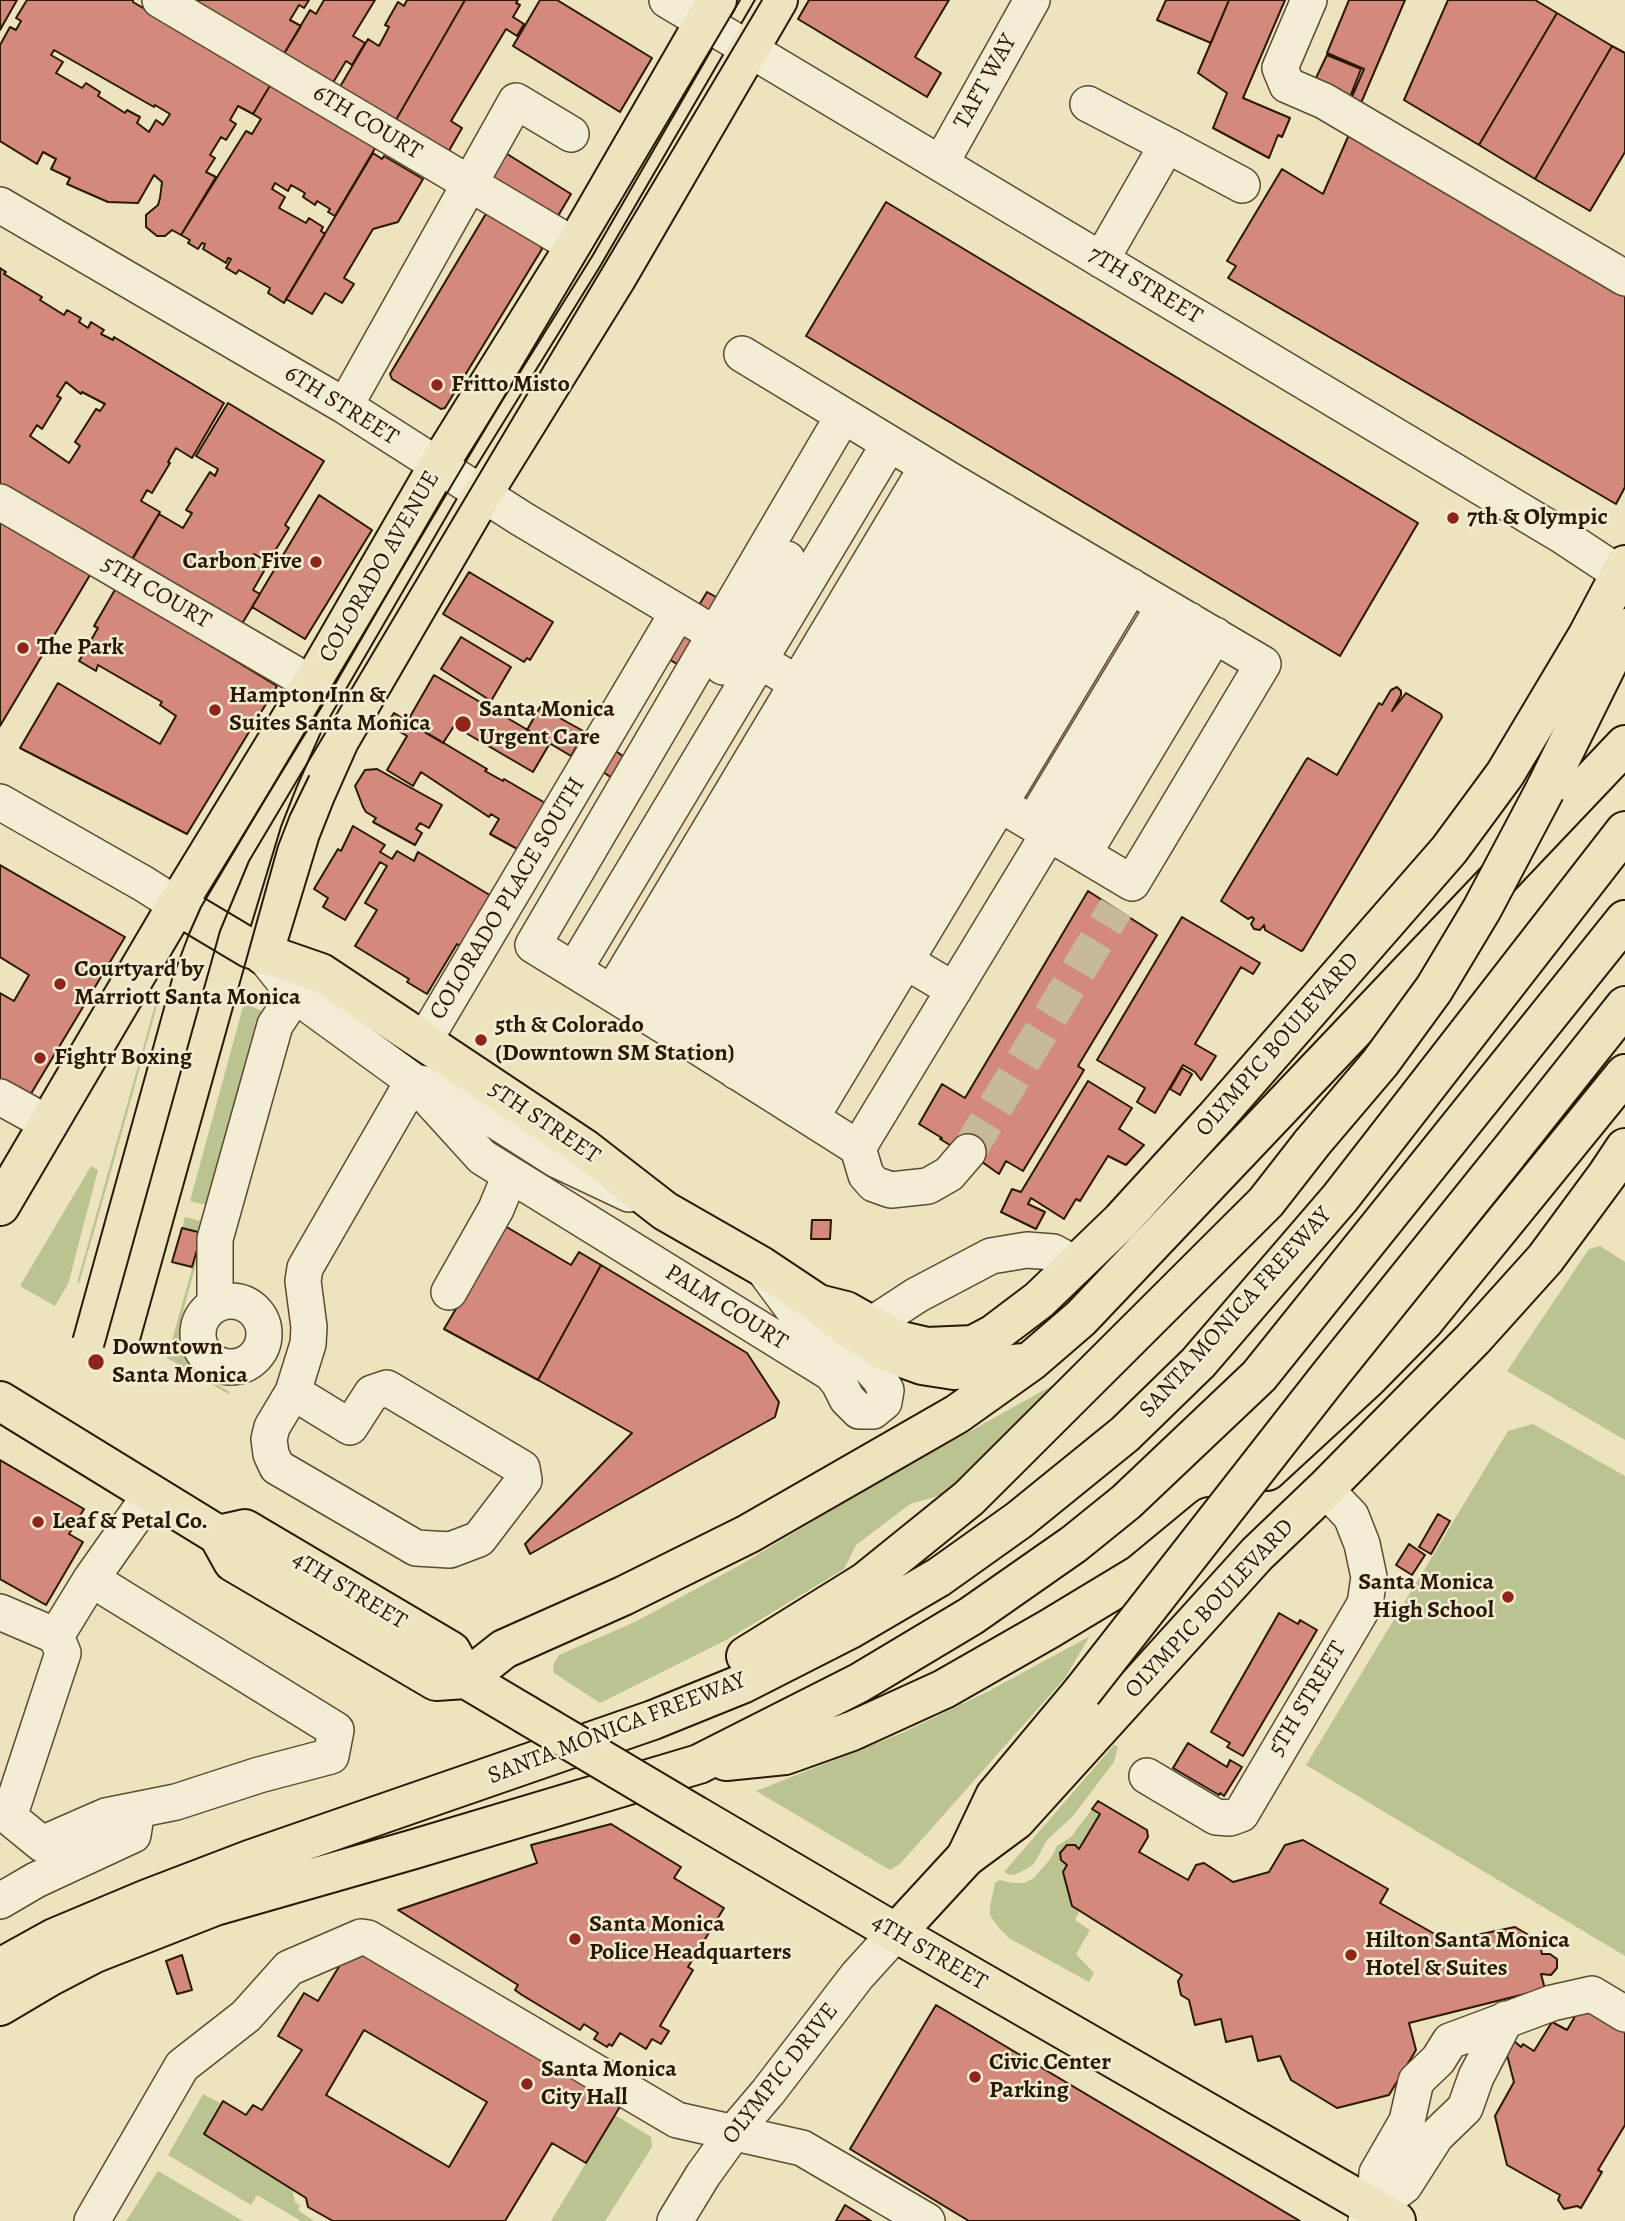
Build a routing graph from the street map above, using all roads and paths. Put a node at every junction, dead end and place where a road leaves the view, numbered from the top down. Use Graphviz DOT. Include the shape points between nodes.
graph roads {
  1 [pos="160,0"];
  2 [pos="667,0"];
  3 [pos="778,0"];
  4 [pos="1032,0"];
  5 [pos="1309,0"];
  6 [pos="710,11"];
  7 [pos="748,49"];
  8 [pos="1088,104"];
  9 [pos="571,134"];
  10 [pos="1167,145"];
  11 [pos="941,163"];
  12 [pos="470,185"];
  13 [pos="1242,185"];
  14 [pos="0,205"];
  15 [pos="575,246"];
  16 [pos="1101,260"];
  17 [pos="1625,278"];
  18 [pos="742,354"];
  19 [pos="345,406"];
  20 [pos="438,466"];
  21 [pos="482,495"];
  22 [pos="0,502"];
  23 [pos="1040,533"];
  24 [pos="1623,570"];
  25 [pos="678,612"];
  26 [pos="1625,628"];
  27 [pos="312,684"];
  28 [pos="1625,745"];
  29 [pos="915,753"];
  30 [pos="0,802"];
  31 [pos="1625,831"];
  32 [pos="773,882"];
  33 [pos="177,905"];
  34 [pos="1625,920"];
  35 [pos="263,955"];
  36 [pos="954,990"];
  37 [pos="295,995"];
  38 [pos="1625,1006"];
  39 [pos="687,1040"];
  40 [pos="424,1041"];
  41 [pos="1625,1074"];
  42 [pos="413,1081"];
  43 [pos="0,1097"];
  44 [pos="49,1124"];
  45 [pos="858,1148"];
  46 [pos="968,1152"];
  47 [pos="1619,1170"];
  48 [pos="510,1174"];
  49 [pos="0,1206"];
  50 [pos="665,1211"];
  51 [pos="1077,1265"];
  52 [pos="761,1266"];
  53 [pos="449,1292"];
  54 [pos="818,1304"];
  55 [pos="215,1305"];
  56 [pos="871,1325"];
  57 [pos="1030,1362"];
  58 [pos="293,1392"];
  59 [pos="0,1401"];
  60 [pos="1325,1489"];
  61 [pos="151,1494"];
  62 [pos="91,1579"];
  63 [pos="0,1612"];
  64 [pos="56,1636"];
  65 [pos="466,1679"];
  66 [pos="557,1754"];
  67 [pos="699,1764"];
  68 [pos="1147,1776"];
  69 [pos="137,1810"];
  70 [pos="967,1857"];
  71 [pos="0,1901"];
  72 [pos="896,1933"];
  73 [pos="0,1968"];
  74 [pos="0,2006"];
  75 [pos="1625,2014"];
  76 [pos="1506,2019"];
  77 [pos="1438,2060"];
  78 [pos="1476,2077"];
  79 [pos="734,2132"];
  80 [pos="1379,2217"];
  81 [pos="92,2221"];
  82 [pos="676,2221"];
  83 [pos="928,2221"];
  1 -- 12 [label="street, 6TH COURT"];
  2 -- 6 [label="street, 7TH STREET"];
  3 -- 7 [label="main road, COLORADO AVENUE"];
  4 -- 11 [label="street, TAFT WAY"];
  5 -- 17 [label="street" via="1280,68 1287,85 1324,101"];
  6 -- 7 [label="street, 7TH STREET"];
  6 -- 15 [label="main road, COLORADO AVENUE"];
  7 -- 11 [label="street, 7TH STREET"];
  7 -- 21 [label="main road, COLORADO AVENUE" via="617,277"];
  8 -- 10 [label="street"];
  9 -- 12 [label="street" via="516,101"];
  10 -- 13 [label="street"];
  10 -- 16 [label="street"];
  11 -- 16 [label="street, 7TH STREET"];
  12 -- 15 [label="street, 6TH COURT"];
  12 -- 19 [label="street"];
  14 -- 19 [label="street, 6TH STREET"];
  15 -- 20 [label="main road, COLORADO AVENUE"];
  16 -- 24 [label="street, 7TH STREET"];
  18 -- 23 [label="street"];
  19 -- 20 [label="street, 6TH STREET"];
  20 -- 21 [label="street, 6TH STREET"];
  20 -- 27 [label="main road, COLORADO AVENUE"];
  21 -- 25 [label="street, 6TH STREET"];
  21 -- 35 [label="main road, COLORADO AVENUE" via="339,741 300,833"];
  22 -- 27 [label="street, 5TH COURT"];
  23 -- 29 [label="street"];
  23 -- 29 [label="street"];
  23 -- 29 [label="street"];
  23 -- 29 [label="street"];
  23 -- 29 [label="street"];
  23 -- 29 [label="street"];
  23 -- 29 [label="street"];
  23 -- 29 [label="street"];
  23 -- 29 [label="street"];
  23 -- 29 [label="street, 6TH STREET" via="1263,664 1124,895"];
  24 -- 51 [label="main road, OLYMPIC BOULEVARD" via="1505,774 1449,850 1216,1117"];
  25 -- 29 [label="street, 6TH STREET"];
  25 -- 40 [label="street, COLORADO PLACE SOUTH"];
  26 -- 66 [label="main road, bridge" via="1545,790 1434,989 1266,1202 969,1498 865,1582 710,1677"];
  27 -- 33 [label="main road, COLORADO AVENUE"];
  28 -- 57 [label="main road" via="1081,1318"];
  29 -- 32 [label="street"];
  29 -- 32 [label="street"];
  29 -- 32 [label="street"];
  29 -- 32 [label="street"];
  29 -- 32 [label="street"];
  29 -- 32 [label="street"];
  29 -- 32 [label="street"];
  29 -- 36 [label="street"];
  30 -- 33 [label="street, 5TH STREET"];
  31 -- 66 [label="main road, SANTA MONICA FREEWAY" via="1340,1198 1198,1363 1125,1434 1019,1520 939,1577 850,1629 742,1684"];
  32 -- 36 [label="street"];
  32 -- 39 [label="street"];
  32 -- 39 [label="street"];
  32 -- 39 [label="street"];
  32 -- 39 [label="street"];
  32 -- 39 [label="street"];
  32 -- 39 [label="street"];
  32 -- 39 [label="street" via="533,945"];
  33 -- 35 [label="main road, 5TH STREET"];
  33 -- 44 [label="main road, COLORADO AVENUE"];
  34 -- 67 [label="main road, SANTA MONICA FREEWAY" via="1259,1376 1163,1469 1074,1544 971,1616 859,1683"];
  35 -- 37 [label="street, 5TH STREET"];
  35 -- 40 [label="main road, 5TH STREET" via="321,973"];
  36 -- 45 [label="street"];
  37 -- 42 [label="street, 5TH STREET"];
  37 -- 55 [label="street" via="275,1025 215,1239"];
  38 -- 70 [label="main road, bridge" via="995,1796"];
  39 -- 45 [label="street"];
  40 -- 50 [label="main road, 5TH STREET" via="585,1149"];
  41 -- 67 [label="main road" via="1424,1321 1287,1454 1140,1574 944,1689 852,1731 785,1755"];
  42 -- 48 [label="street, PALM COURT" via="482,1157"];
  42 -- 50 [label="street" via="447,1090 556,1160"];
  42 -- 58 [label="street" via="305,1268 308,1344"];
  43 -- 44 [label="street"];
  44 -- 49 [label="main road, COLORADO AVENUE"];
  45 -- 46 [label="street" via="869,1181 891,1190 938,1181"];
  47 -- 60 [label="main road, OLYMPIC BOULEVARD" via="1473,1339"];
  48 -- 52 [label="street, PALM COURT" via="831,1373 859,1411 873,1411 884,1402 886,1390 879,1378 861,1359 798,1316"];
  48 -- 53 [label="street" via="496,1209"];
  50 -- 52 [label="main road, 5TH STREET"];
  51 -- 56 [label="street" via="1054,1252 1027,1250 991,1256"];
  51 -- 56 [label="main road, OLYMPIC BOULEVARD" via="994,1334 973,1345 927,1348 897,1340"];
  52 -- 54 [label="main road, 5TH STREET"];
  54 -- 56 [label="main road, OLYMPIC BOULEVARD" via="846,1311"];
  54 -- 57 [label="main road" via="889,1353 922,1365 954,1370"];
  57 -- 65 [label="main road" via="957,1414 748,1534 504,1649"];
  58 -- 58 [label="street" via="269,1439 277,1467 416,1548 450,1550 479,1539 524,1480 522,1468 387,1388 372,1393 351,1427"];
  59 -- 61 [label="main road, 4TH STREET"];
  60 -- 68 [label="street, 5TH STREET" via="1352,1516 1362,1544 1369,1577 1365,1604 1241,1814 1216,1817"];
  60 -- 70 [label="main road, OLYMPIC BOULEVARD" via="1256,1555 1016,1820"];
  61 -- 62 [label="street"];
  61 -- 65 [label="main road, 4TH STREET" via="218,1535 245,1529 451,1651"];
  62 -- 64 [label="street"];
  62 -- 69 [label="street" via="336,1730 331,1756"];
  63 -- 64 [label="street"];
  64 -- 69 [label="street" via="62,1653 9,1817 42,1844 106,1816"];
  65 -- 72 [label="main road, 4TH STREET, bridge"];
  66 -- 73 [label="main road, SANTA MONICA FREEWAY" via="147,1899 54,1938"];
  67 -- 74 [label="main road, SANTA MONICA FREEWAY" via="224,1903 96,1953"];
  69 -- 71 [label="street" via="133,1835"];
  70 -- 72 [label="main road, OLYMPIC BOULEVARD"];
  72 -- 79 [label="street, OLYMPIC DRIVE"];
  72 -- 80 [label="main road, 4TH STREET"];
  75 -- 76 [label="street" via="1592,1994"];
  76 -- 77 [label="street" via="1450,2041"];
  76 -- 78 [label="street"];
  77 -- 78 [label="street" via="1456,2058 1470,2066"];
  77 -- 80 [label="street" via="1416,2081 1407,2121 1377,2173"];
  78 -- 80 [label="street" via="1465,2108 1436,2136"];
  79 -- 81 [label="street" via="677,2120 361,1937 289,1968 246,2016 182,2066"];
  79 -- 82 [label="street, OLYMPIC DRIVE"];
  79 -- 83 [label="street" via="802,2148 878,2178"];
}
